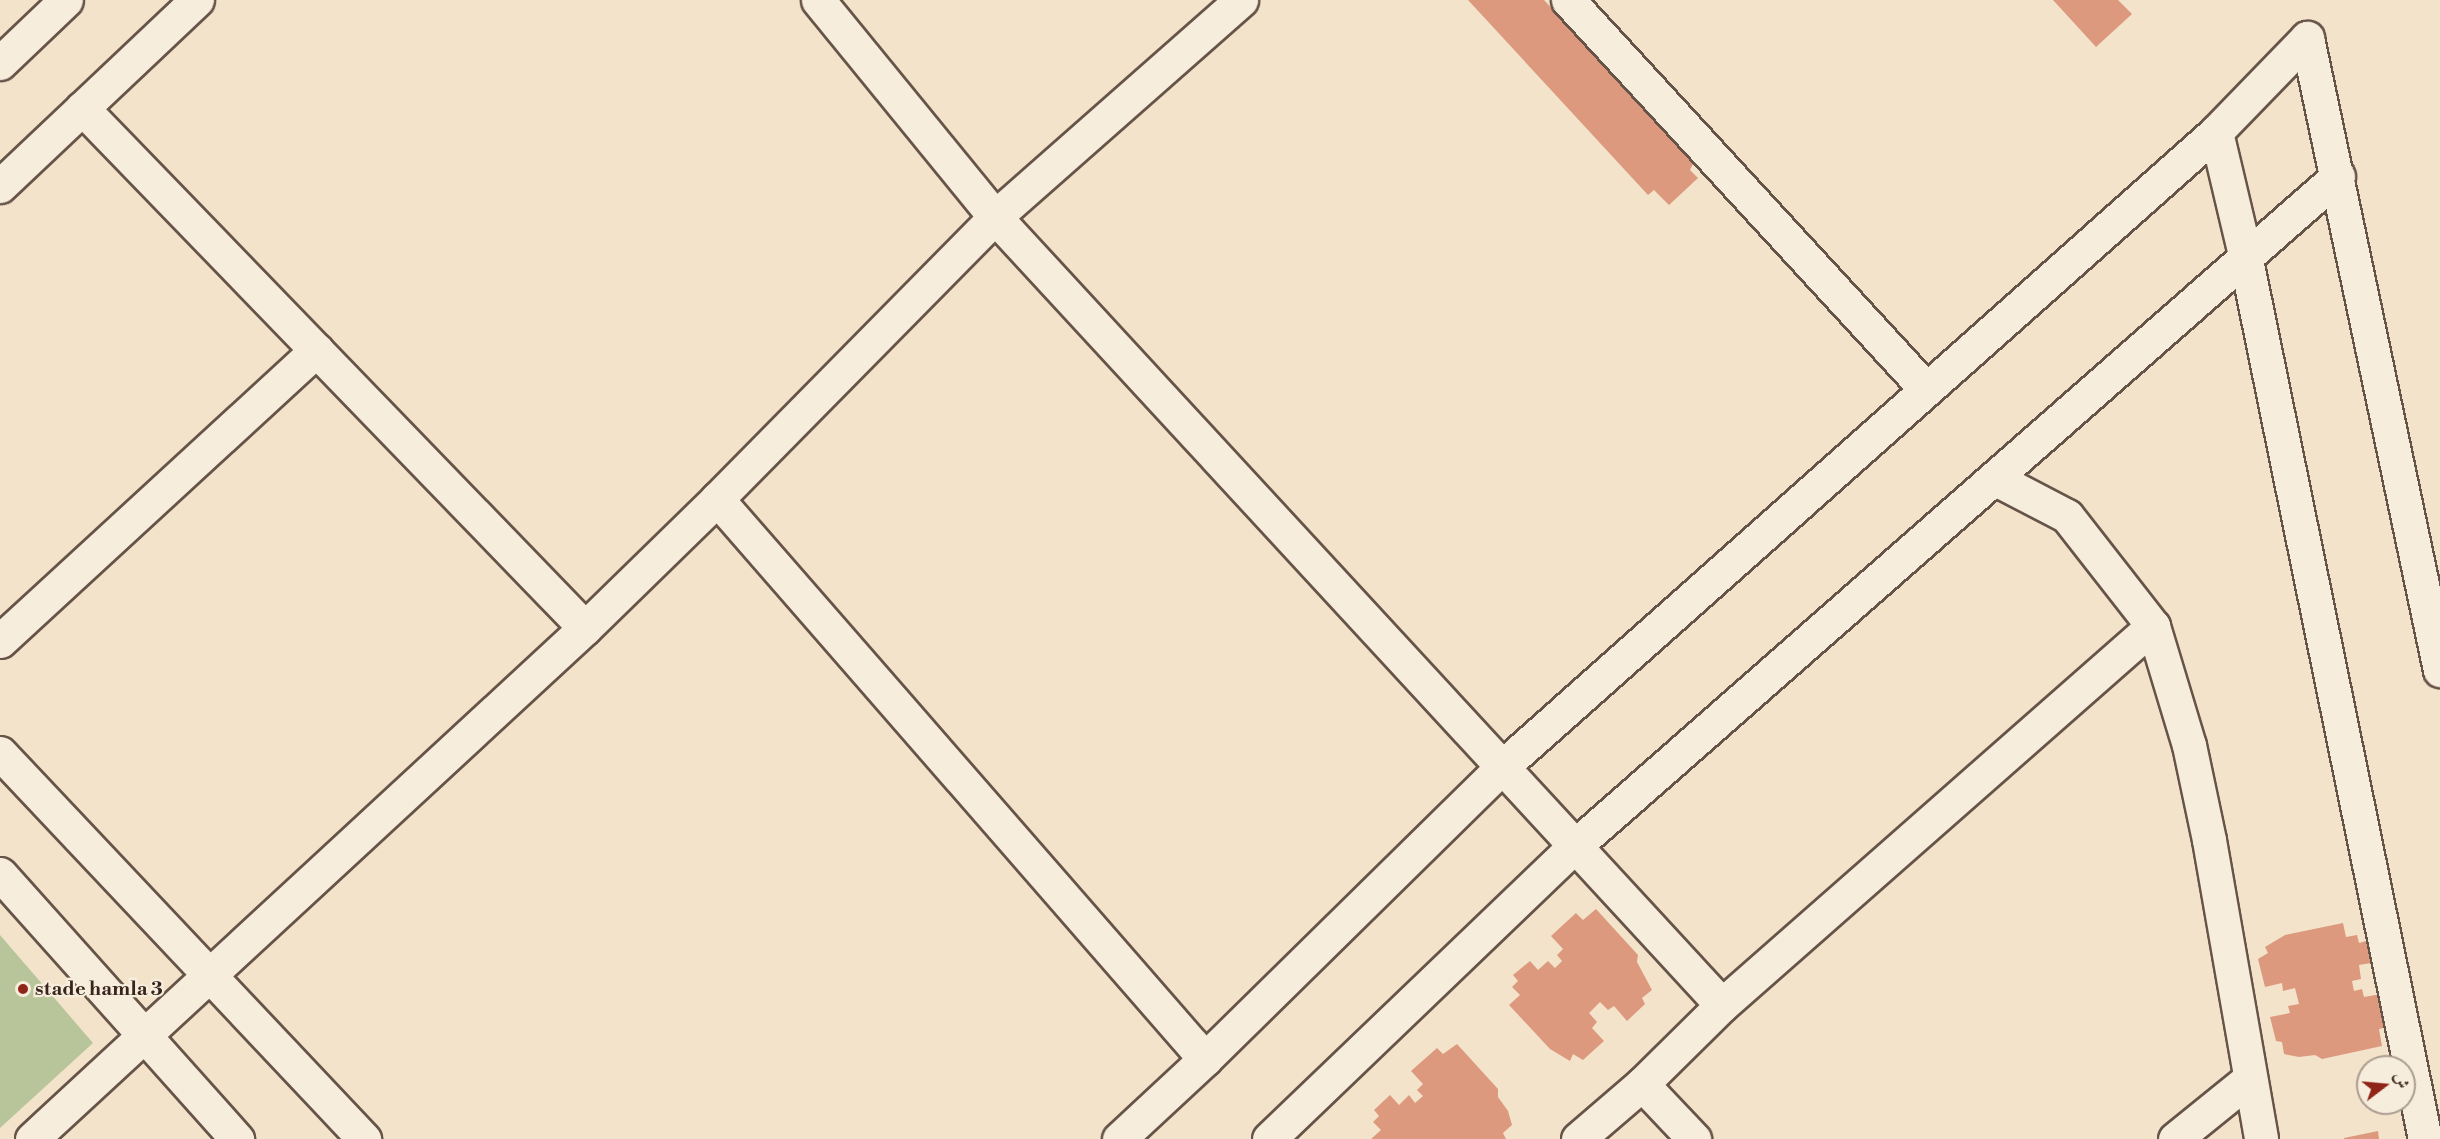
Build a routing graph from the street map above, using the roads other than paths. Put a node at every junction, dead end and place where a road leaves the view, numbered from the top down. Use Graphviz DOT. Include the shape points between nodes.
graph roads {
  1 [pos="66,0"];
  2 [pos="197,0"];
  3 [pos="818,0"];
  4 [pos="1241,0"];
  5 [pos="1568,0"];
  6 [pos="0,63"];
  7 [pos="82,108"];
  8 [pos="2216,132"];
  9 [pos="2338,176"];
  10 [pos="0,186"];
  11 [pos="995,217"];
  12 [pos="2245,255"];
  13 [pos="316,350"];
  14 [pos="1926,389"];
  15 [pos="1994,478"];
  16 [pos="717,499"];
  17 [pos="2153,626"];
  18 [pos="585,628"];
  19 [pos="0,641"];
  20 [pos="2440,670"];
  21 [pos="0,753"];
  22 [pos="1503,766"];
  23 [pos="1576,845"];
  24 [pos="0,874"];
  25 [pos="211,974"];
  26 [pos="1722,1005"];
  27 [pos="144,1036"];
  28 [pos="1205,1059"];
  29 [pos="2249,1079"];
  30 [pos="1642,1084"];
  31 [pos="32,1139"];
  32 [pos="237,1139"];
  33 [pos="364,1139"];
  34 [pos="1119,1139"];
  35 [pos="1269,1139"];
  36 [pos="1578,1139"];
  37 [pos="1694,1139"];
  38 [pos="2175,1139"];
  39 [pos="2261,1139"];
  40 [pos="2425,1139"];
  1 -- 6 [label="street"];
  2 -- 7 [label="street"];
  3 -- 11 [label="street"];
  4 -- 11 [label="street"];
  5 -- 14 [label="street"];
  7 -- 10 [label="street"];
  7 -- 13 [label="street"];
  8 -- 9 [label="street" via="2307,38"];
  8 -- 12 [label="street"];
  8 -- 14 [label="street"];
  9 -- 12 [label="street"];
  9 -- 20 [label="street"];
  11 -- 16 [label="street"];
  11 -- 22 [label="street"];
  12 -- 15 [label="street"];
  12 -- 40 [label="street"];
  13 -- 18 [label="street"];
  13 -- 19 [label="street"];
  14 -- 22 [label="street"];
  15 -- 17 [label="street" via="2067,516"];
  15 -- 23 [label="street"];
  16 -- 18 [label="street"];
  16 -- 28 [label="street"];
  17 -- 26 [label="street"];
  17 -- 29 [label="street" via="2189,745"];
  18 -- 25 [label="street"];
  21 -- 25 [label="street"];
  22 -- 23 [label="street"];
  22 -- 28 [label="street"];
  23 -- 26 [label="street"];
  23 -- 35 [label="street"];
  24 -- 27 [label="street"];
  25 -- 27 [label="street"];
  25 -- 33 [label="street"];
  26 -- 30 [label="street"];
  27 -- 31 [label="street"];
  27 -- 32 [label="street"];
  28 -- 34 [label="street"];
  29 -- 38 [label="street"];
  29 -- 39 [label="street"];
  30 -- 36 [label="street"];
  30 -- 37 [label="street"];
}
